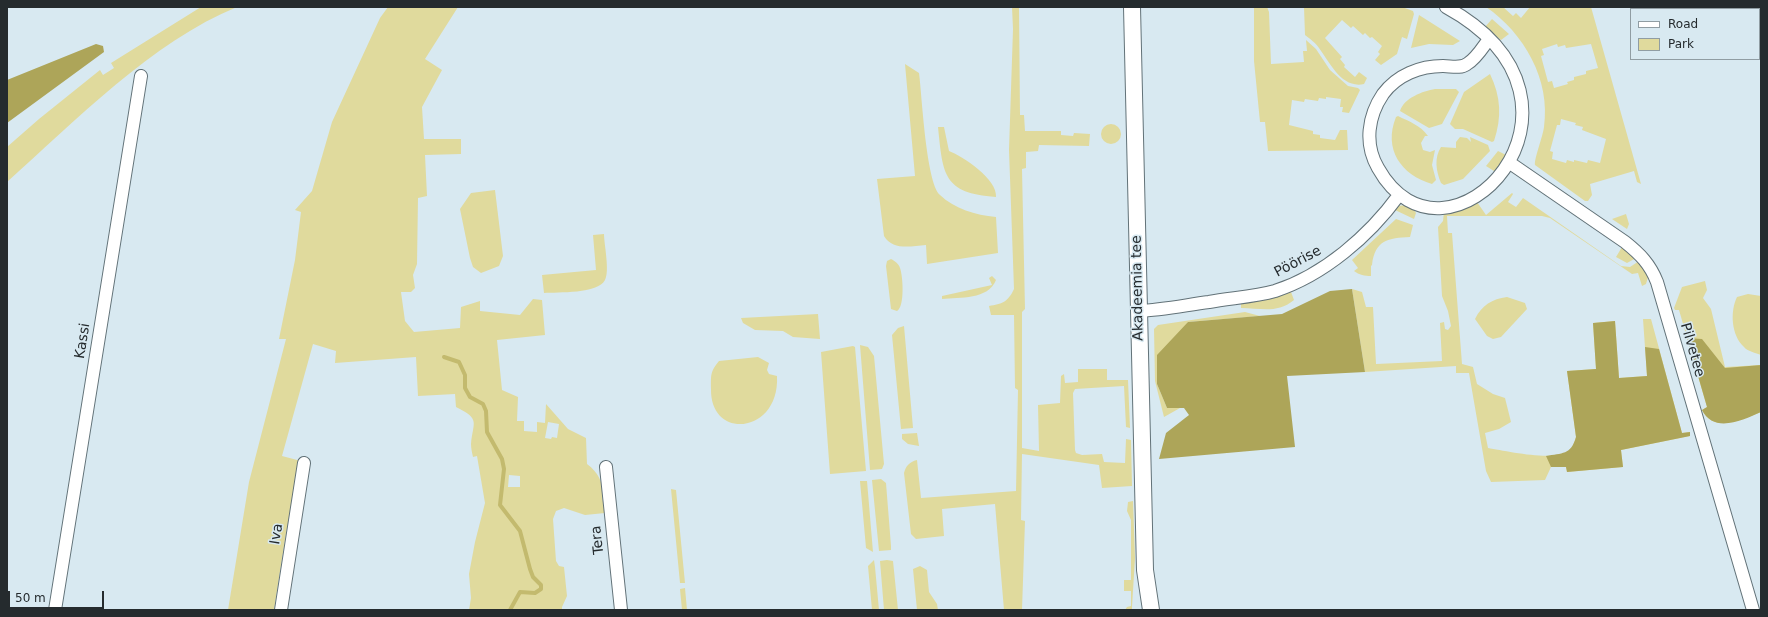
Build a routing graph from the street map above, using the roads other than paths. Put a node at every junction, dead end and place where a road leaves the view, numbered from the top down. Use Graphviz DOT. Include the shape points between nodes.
graph roads {
  1 [pos="1132,7"];
  2 [pos="1446,7"];
  3 [pos="1489,40"];
  4 [pos="141,76"];
  5 [pos="1510,163"];
  6 [pos="1399,196"];
  7 [pos="1139,311"];
  8 [pos="304,463"];
  9 [pos="606,467"];
  10 [pos="1145,570"];
  11 [pos="55,610"];
  12 [pos="281,610"];
  13 [pos="621,610"];
  14 [pos="1141,610"];
  15 [pos="1151,610"];
  16 [pos="1754,610"];
  1 -- 7 [label="main road, Akadeemia tee"];
  2 -- 3 [label="street"];
  3 -- 5 [label="street" via="1506,56 1515,73 1520,92 1522,126 1518,146"];
  3 -- 6 [label="street" via="1467,64 1458,67 1433,66 1419,69 1394,82 1384,94 1370,123 1370,144 1379,171"];
  4 -- 11 [label="street, Kassi"];
  5 -- 6 [label="street" via="1479,196 1461,204 1425,206"];
  5 -- 16 [label="street, Pilvetee" via="1625,242 1650,264"];
  6 -- 7 [label="street, Pöörise" via="1384,216 1355,242 1323,267 1291,285 1265,293"];
  7 -- 10 [label="main road, Akadeemia tee"];
  8 -- 12 [label="street, Iva"];
  9 -- 13 [label="street, Tera"];
  10 -- 14 [label="main road, Akadeemia tee"];
  10 -- 15 [label="main road, Akadeemia tee"];
}
